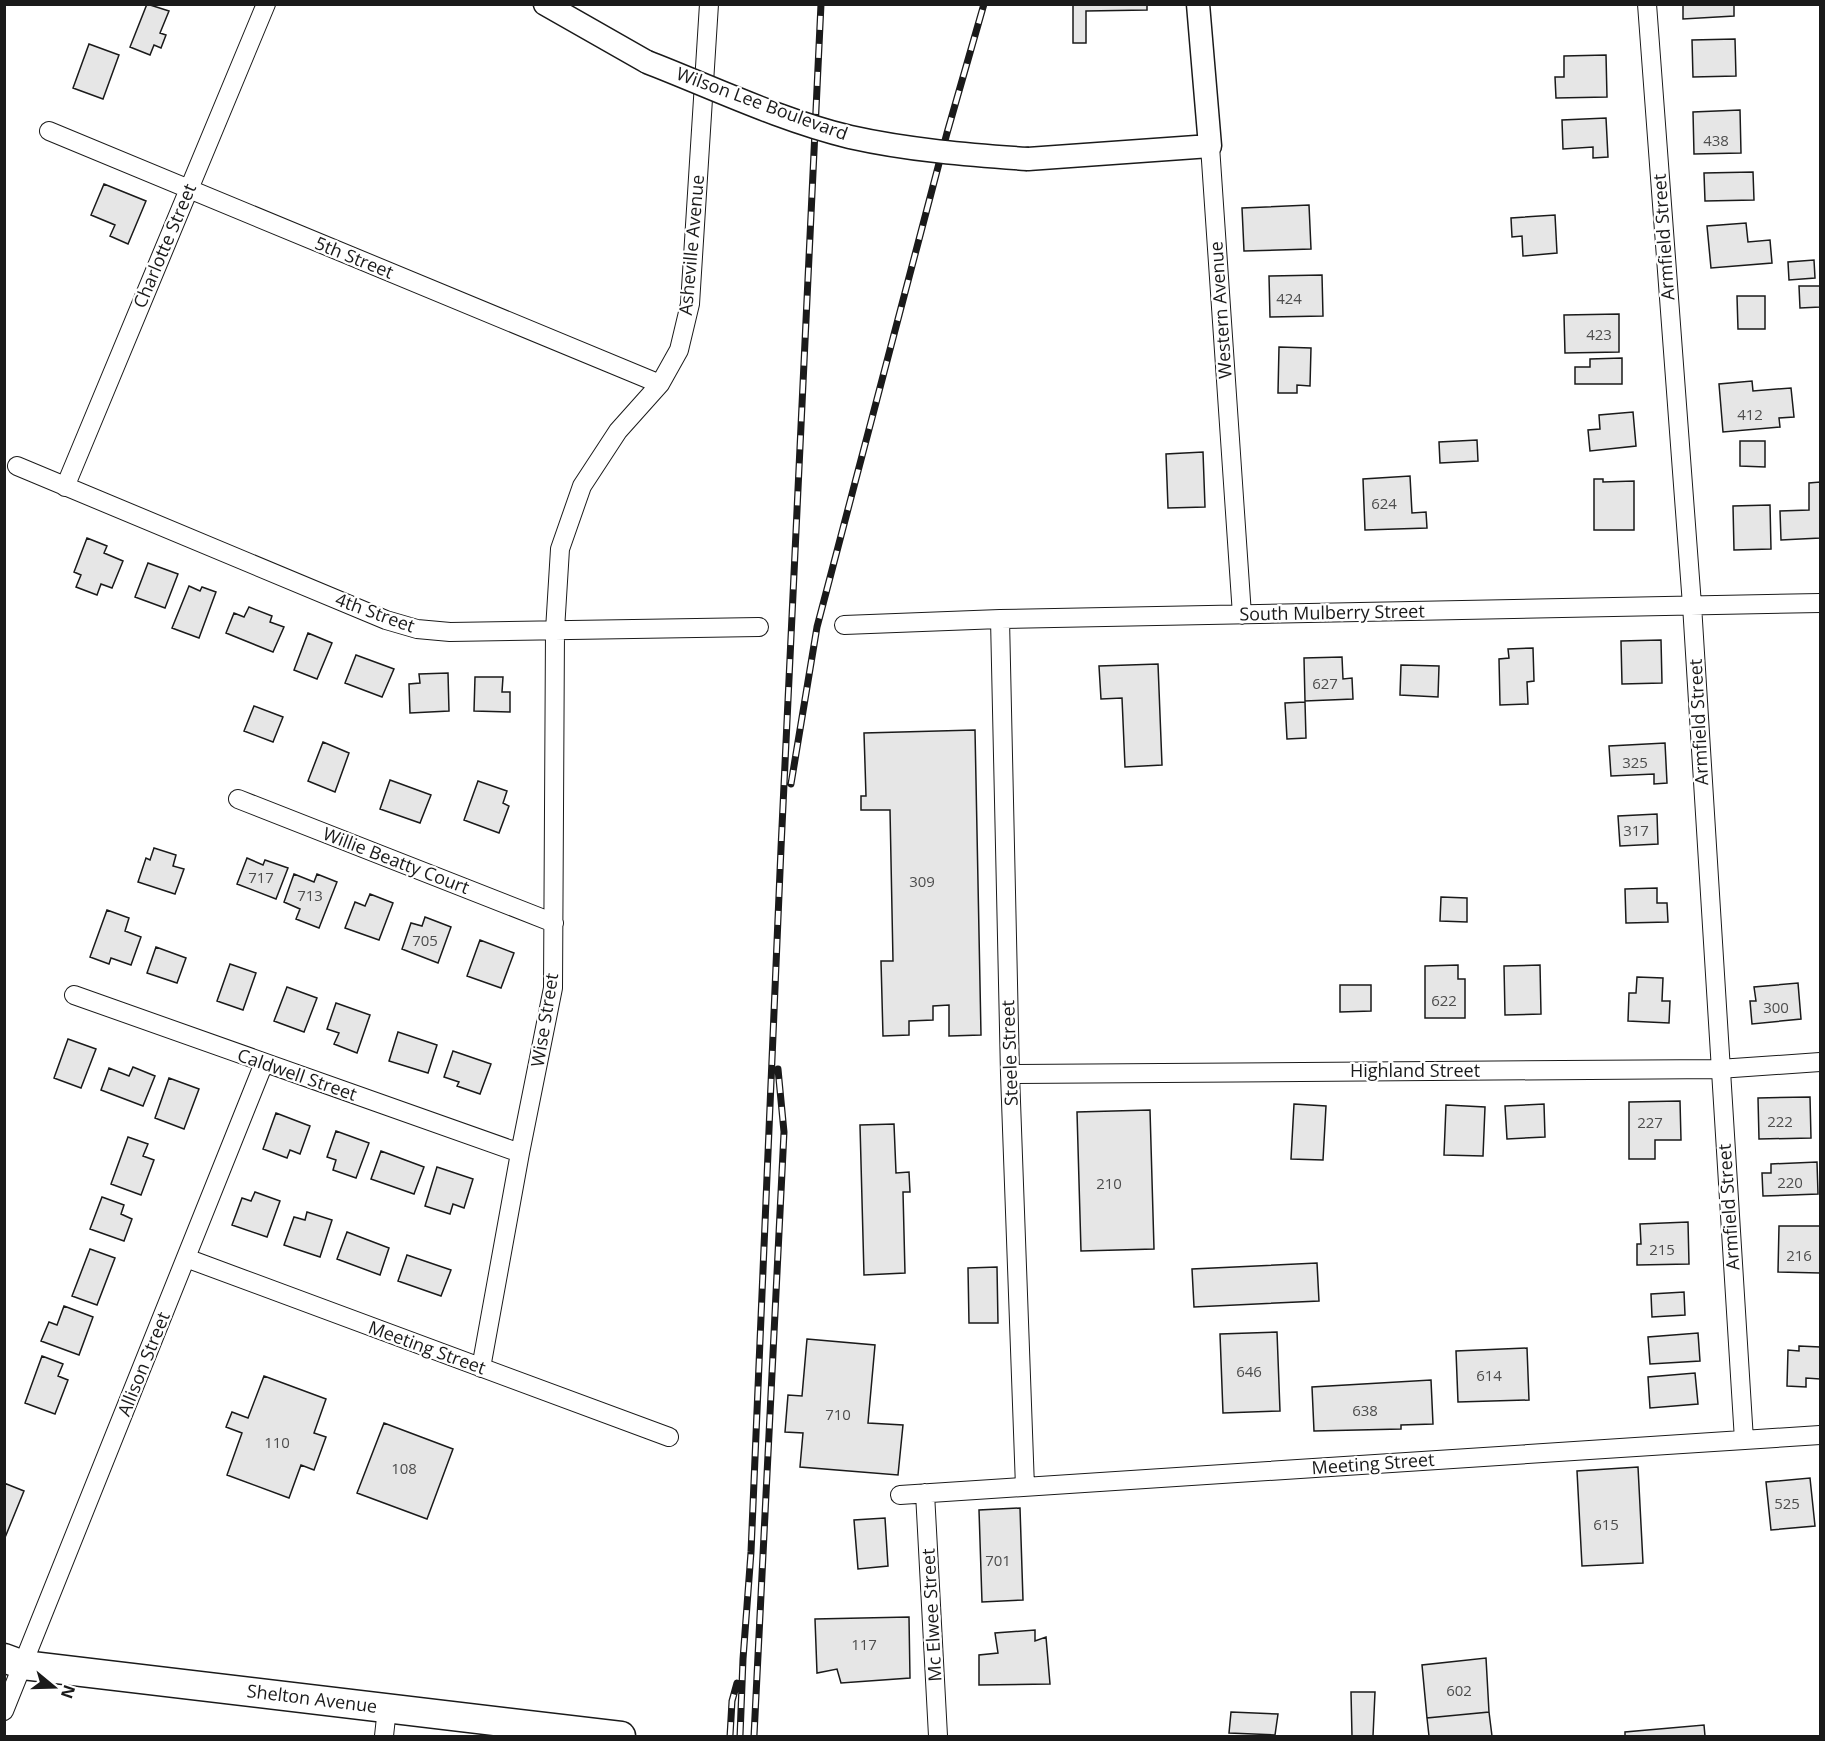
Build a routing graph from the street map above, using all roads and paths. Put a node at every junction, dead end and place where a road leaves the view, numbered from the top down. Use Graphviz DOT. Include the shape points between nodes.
graph roads {
  1 [pos="266,4"];
  2 [pos="545,4"];
  3 [pos="709,4"];
  4 [pos="1198,4"];
  5 [pos="1647,4"];
  6 [pos="49,131"];
  7 [pos="1210,146"];
  8 [pos="189,189"];
  9 [pos="660,384"];
  10 [pos="17,466"];
  11 [pos="65,487"];
  12 [pos="1821,603"];
  13 [pos="1692,605"];
  14 [pos="1242,615"];
  15 [pos="1000,619"];
  16 [pos="844,626"];
  17 [pos="759,627"];
  18 [pos="555,630"];
  19 [pos="238,799"];
  20 [pos="554,923"];
  21 [pos="74,995"];
  22 [pos="1821,1062"];
  23 [pos="264,1063"];
  24 [pos="1719,1069"];
  25 [pos="1010,1074"];
  26 [pos="520,1153"];
  27 [pos="186,1258"];
  28 [pos="481,1368"];
  29 [pos="1821,1435"];
  30 [pos="669,1437"];
  31 [pos="1744,1440"];
  32 [pos="1025,1487"];
  33 [pos="926,1494"];
  34 [pos="900,1495"];
  35 [pos="14,1661"];
  36 [pos="387,1708"];
  37 [pos="4,1711"];
  38 [pos="384,1737"];
  39 [pos="621,1737"];
  40 [pos="939,1737"];
  1 -- 8 [label="street, Charlotte Street"];
  2 -- 7 [label="street, Wilson Lee Boulevard, bridge" via="647,62 788,118 890,145 1028,159"];
  3 -- 9 [label="street, Asheville Avenue" via="690,304 680,350"];
  4 -- 7 [label="street, Western Avenue"];
  5 -- 13 [label="street, Armfield Street"];
  6 -- 8 [label="street, 5th Street"];
  7 -- 14 [label="street, Western Avenue"];
  8 -- 9 [label="street, 5th Street"];
  8 -- 11 [label="street, Charlotte Street"];
  9 -- 18 [label="street, Asheville Avenue" via="618,431 582,486 560,549"];
  10 -- 11 [label="street, 4th Street"];
  11 -- 18 [label="street, 4th Street" via="386,620 417,629 450,632"];
  12 -- 13 [label="street, South Mulberry Street"];
  13 -- 14 [label="street, South Mulberry Street"];
  13 -- 24 [label="street, Armfield Street"];
  14 -- 15 [label="street, South Mulberry Street"];
  15 -- 16 [label="street, South Mulberry Street"];
  15 -- 25 [label="street, Steele Street"];
  17 -- 18 [label="street, 4th Street"];
  18 -- 20 [label="street, Wise Street"];
  19 -- 20 [label="street, Willie Beatty Court"];
  20 -- 26 [label="street, Wise Street" via="549,1014"];
  21 -- 23 [label="street, Caldwell Street"];
  22 -- 24 [label="street, Highland Street"];
  23 -- 26 [label="street, Caldwell Street"];
  23 -- 27 [label="street, Allison Street"];
  24 -- 25 [label="street, Highland Street"];
  24 -- 31 [label="street, Armfield Street"];
  25 -- 32 [label="street, Steele Street"];
  26 -- 28 [label="street, Wise Street"];
  27 -- 28 [label="street, Meeting Street"];
  27 -- 35 [label="street, Allison Street"];
  28 -- 30 [label="street, Meeting Street"];
  29 -- 31 [label="street, Meeting Street"];
  31 -- 32 [label="street, Meeting Street"];
  32 -- 33 [label="street, Meeting Street"];
  33 -- 34 [label="street, Meeting Street"];
  33 -- 40 [label="street, Mc Elwee Street"];
  35 -- 36 [label="main road, Shelton Avenue"];
  35 -- 37 [label="street, Allison Street"];
  36 -- 38 [label="street"];
  36 -- 39 [label="main road, Shelton Avenue"];
}
